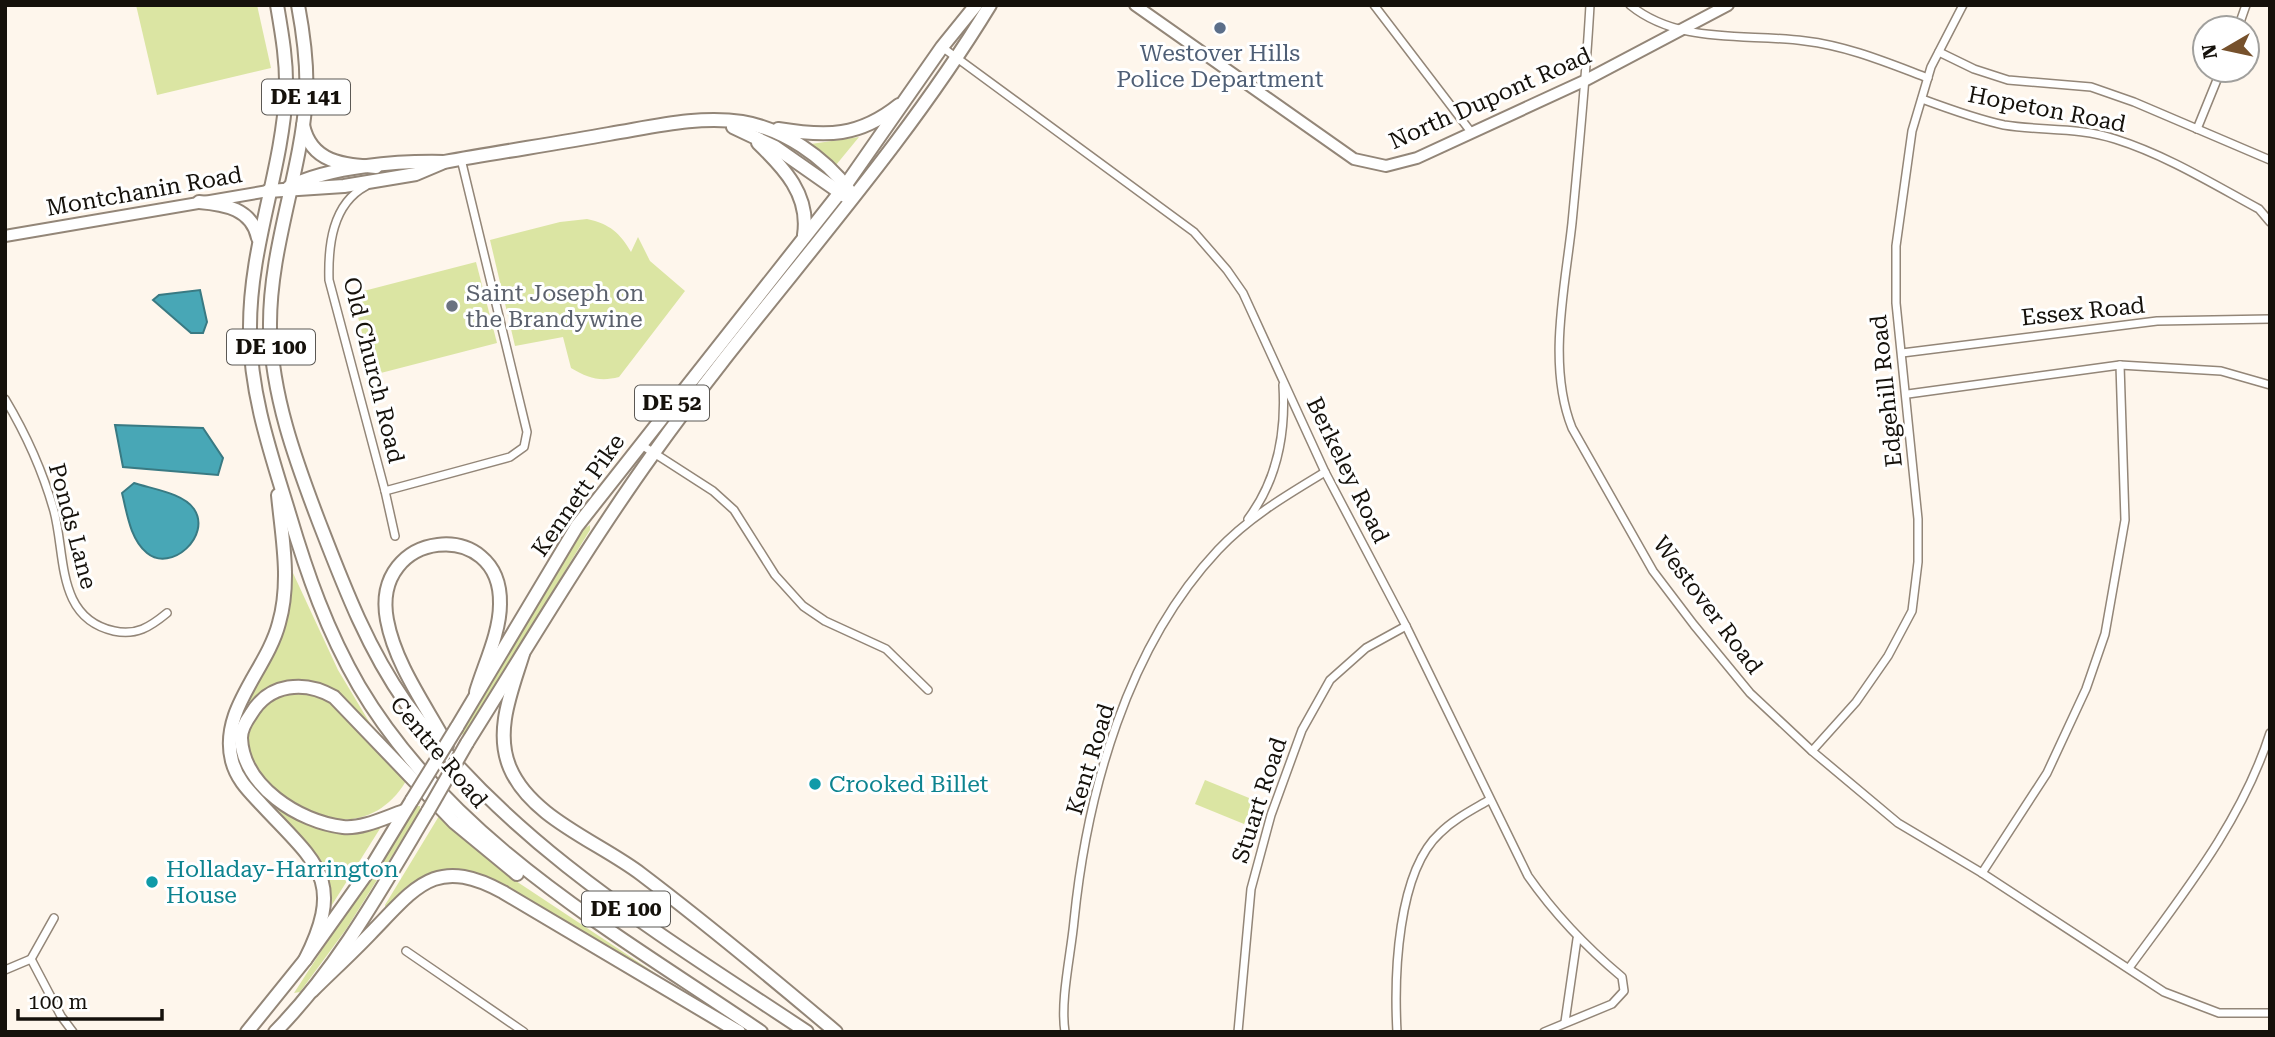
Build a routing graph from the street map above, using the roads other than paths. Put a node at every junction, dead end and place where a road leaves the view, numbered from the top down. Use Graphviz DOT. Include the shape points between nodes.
graph roads {
  1 [pos="277,5"];
  2 [pos="298,5"];
  3 [pos="976,5"];
  4 [pos="990,5"];
  5 [pos="1135,5"];
  6 [pos="1374,5"];
  7 [pos="1590,5"];
  8 [pos="1630,5"];
  9 [pos="1728,5"];
  10 [pos="1963,5"];
  11 [pos="1678,31"];
  12 [pos="942,47"];
  13 [pos="1939,52"];
  14 [pos="957,59"];
  15 [pos="1928,78"];
  16 [pos="1586,80"];
  17 [pos="2215,84"];
  18 [pos="911,96"];
  19 [pos="1922,99"];
  20 [pos="303,125"];
  21 [pos="749,128"];
  22 [pos="2197,129"];
  23 [pos="1471,132"];
  24 [pos="461,159"];
  25 [pos="2270,160"];
  26 [pos="444,162"];
  27 [pos="376,167"];
  28 [pos="386,179"];
  29 [pos="289,187"];
  30 [pos="842,189"];
  31 [pos="268,191"];
  32 [pos="856,199"];
  33 [pos="199,202"];
  34 [pos="2270,222"];
  35 [pos="5,236"];
  36 [pos="804,236"];
  37 [pos="258,238"];
  38 [pos="2270,319"];
  39 [pos="1902,353"];
  40 [pos="2120,365"];
  41 [pos="1283,380"];
  42 [pos="2270,385"];
  43 [pos="1908,394"];
  44 [pos="5,398"];
  45 [pos="640,443"];
  46 [pos="653,453"];
  47 [pos="275,466"];
  48 [pos="1325,472"];
  49 [pos="385,491"];
  50 [pos="1239,530"];
  51 [pos="396,536"];
  52 [pos="167,613"];
  53 [pos="1406,626"];
  54 [pos="523,654"];
  55 [pos="928,690"];
  56 [pos="476,692"];
  57 [pos="2270,733"];
  58 [pos="1812,751"];
  59 [pos="2266,760"];
  60 [pos="461,770"];
  61 [pos="1489,800"];
  62 [pos="408,805"];
  63 [pos="1982,873"];
  64 [pos="54,918"];
  65 [pos="594,920"];
  66 [pos="1577,939"];
  67 [pos="405,951"];
  68 [pos="31,959"];
  69 [pos="305,960"];
  70 [pos="2129,968"];
  71 [pos="5,970"];
  72 [pos="312,992"];
  73 [pos="2270,1013"];
  74 [pos="1565,1022"];
  75 [pos="73,1032"];
  76 [pos="247,1032"];
  77 [pos="275,1032"];
  78 [pos="524,1032"];
  79 [pos="739,1032"];
  80 [pos="761,1032"];
  81 [pos="807,1032"];
  82 [pos="836,1032"];
  83 [pos="1065,1032"];
  84 [pos="1238,1032"];
  85 [pos="1397,1032"];
  86 [pos="1544,1032"];
  1 -- 31 [label="main road, DE 141" via="285,50 285,93"];
  2 -- 20 [label="main road, DE 141" via="307,68"];
  3 -- 12 [label="main road, Kennett Pike / DE 52"];
  4 -- 14 [label="main road, Kennett Pike / DE 52"];
  5 -- 23 [label="main road, North Dupont Road" via="1360,162 1402,164"];
  6 -- 23 [label="street"];
  7 -- 16 [label="street, Westover Road"];
  8 -- 11 [label="street"];
  9 -- 11 [label="main road, North Dupont Road"];
  10 -- 13 [label="street, Edgehill Road"];
  11 -- 15 [label="street" via="1838,47"];
  11 -- 16 [label="main road, North Dupont Road"];
  12 -- 14 [label="street, Berkeley Road"];
  12 -- 18 [label="main road, Kennett Pike / DE 52"];
  13 -- 15 [label="street, Edgehill Road"];
  13 -- 22 [label="street, Hopeton Road" via="2008,80 2091,87"];
  14 -- 32 [label="main road, Kennett Pike / DE 52"];
  14 -- 41 [label="street, Berkeley Road" via="1194,232 1243,293"];
  15 -- 19 [label="street, Edgehill Road"];
  16 -- 23 [label="main road, North Dupont Road"];
  16 -- 58 [label="street, Westover Road" via="1563,309 1563,407 1653,570 1750,693"];
  17 -- 22 [label="street"];
  18 -- 21 [label="main road" via="881,117 844,133 806,135"];
  18 -- 30 [label="main road, Kennett Pike / DE 52"];
  19 -- 34 [label="street, Hopeton Road" via="2006,125 2075,129 2114,138 2165,158 2259,209"];
  19 -- 39 [label="street, Edgehill Road" via="1905,164 1895,246"];
  20 -- 27 [label="main road" via="308,140 325,159"];
  20 -- 29 [label="main road, DE 141"];
  21 -- 24 [label="main road, Montchanin Road" via="702,121"];
  21 -- 30 [label="main road, Montchanin Road" via="804,148"];
  21 -- 36 [label="main road" via="790,178 804,209"];
  22 -- 25 [label="street, Hopeton Road"];
  24 -- 26 [label="main road, Montchanin Road"];
  24 -- 49 [label="street, Old Church Road" via="527,432 524,447 510,457"];
  26 -- 27 [label="main road, Montchanin Road" via="408,161"];
  26 -- 28 [label="main road, Montchanin Road" via="416,174"];
  27 -- 29 [label="main road, Montchanin Road" via="314,177"];
  28 -- 29 [label="main road, Montchanin Road" via="320,189"];
  28 -- 49 [label="street, Old Church Road" via="356,191 342,207 328,261 329,280"];
  29 -- 31 [label="main road, Montchanin Road"];
  29 -- 60 [label="main road, Centre Road / DE 100" via="271,290 271,350 281,411 354,610 406,702"];
  30 -- 32 [label="main road, Montchanin Road"];
  30 -- 36 [label="main road, Kennett Pike / DE 52"];
  31 -- 33 [label="main road, Montchanin Road"];
  31 -- 37 [label="main road, DE 141"];
  32 -- 46 [label="main road, Kennett Pike / DE 52"];
  33 -- 35 [label="main road, Montchanin Road"];
  33 -- 37 [label="main road" via="241,212"];
  36 -- 45 [label="main road, Kennett Pike / DE 52"];
  37 -- 47 [label="main road, Centre Road / DE 100" via="250,304 254,374"];
  38 -- 39 [label="street, Essex Road" via="2157,321"];
  39 -- 43 [label="street, Edgehill Road"];
  40 -- 42 [label="street" via="2221,371"];
  40 -- 43 [label="street"];
  40 -- 63 [label="street" via="2124,520 2105,634 2086,689 2047,773"];
  41 -- 48 [label="street, Berkeley Road"];
  41 -- 50 [label="street, Kent Road" via="1284,422 1272,478 1261,502"];
  43 -- 58 [label="street, Edgehill Road" via="1918,519 1912,611 1894,647 1856,702"];
  44 -- 52 [label="street, Ponds Lane" via="45,484 55,514 64,577 78,609 107,629 129,633 152,625"];
  45 -- 46 [label="street"];
  45 -- 56 [label="main road, Kennett Pike / DE 52" via="577,526"];
  46 -- 54 [label="main road, Kennett Pike / DE 52"];
  46 -- 55 [label="street" via="734,510 793,598 825,621 886,649"];
  47 -- 65 [label="main road, Centre Road / DE 100" via="318,604 354,677 383,722 490,841"];
  47 -- 69 [label="main road" via="284,594 270,650 233,718 229,738 240,781 319,870 325,912"];
  48 -- 50 [label="street, Kent Road"];
  48 -- 53 [label="street, Berkeley Road"];
  49 -- 51 [label="street"];
  50 -- 83 [label="street, Kent Road" via="1189,584 1162,626 1111,744 1084,847"];
  53 -- 61 [label="street, Berkeley Road"];
  53 -- 84 [label="street, Stuart Road" via="1366,648 1329,680 1303,730 1271,815 1251,889"];
  54 -- 72 [label="main road, Kennett Pike / DE 52, bridge" via="375,901"];
  54 -- 82 [label="main road" via="505,714 508,765 519,786 539,808 639,872"];
  56 -- 60 [label="main road" via="500,607 499,587 490,566 471,550 431,544 415,550 391,576 386,618 407,672"];
  56 -- 62 [label="main road, Kennett Pike / DE 52, bridge"];
  57 -- 59 [label="street"];
  58 -- 63 [label="street, Westover Road" via="1898,822"];
  59 -- 70 [label="street" via="2205,864"];
  60 -- 81 [label="main road, Centre Road / DE 100" via="500,810 577,874"];
  61 -- 66 [label="street, Berkeley Road" via="1528,876"];
  61 -- 85 [label="street" via="1438,834 1410,879 1403,912"];
  62 -- 65 [label="main road" via="345,827 295,812 247,766 241,734 257,704 276,689 289,687 318,687 334,697 480,846 558,902"];
  62 -- 69 [label="main road, Kennett Pike / DE 52" via="372,866"];
  63 -- 70 [label="street, Westover Road"];
  64 -- 68 [label="street"];
  65 -- 80 [label="main road, Centre Road / DE 100"];
  66 -- 74 [label="street"];
  66 -- 74 [label="street, Berkeley Road" via="1622,978 1624,992 1612,1004"];
  67 -- 78 [label="street"];
  68 -- 71 [label="street"];
  68 -- 75 [label="street"];
  69 -- 76 [label="main road, Kennett Pike / DE 52"];
  70 -- 73 [label="street, Westover Road" via="2164,992 2207,1010 2230,1015"];
  72 -- 77 [label="main road, Kennett Pike / DE 52"];
  72 -- 79 [label="main road" via="415,888 438,878 463,875 503,892"];
  74 -- 86 [label="street"];
}
